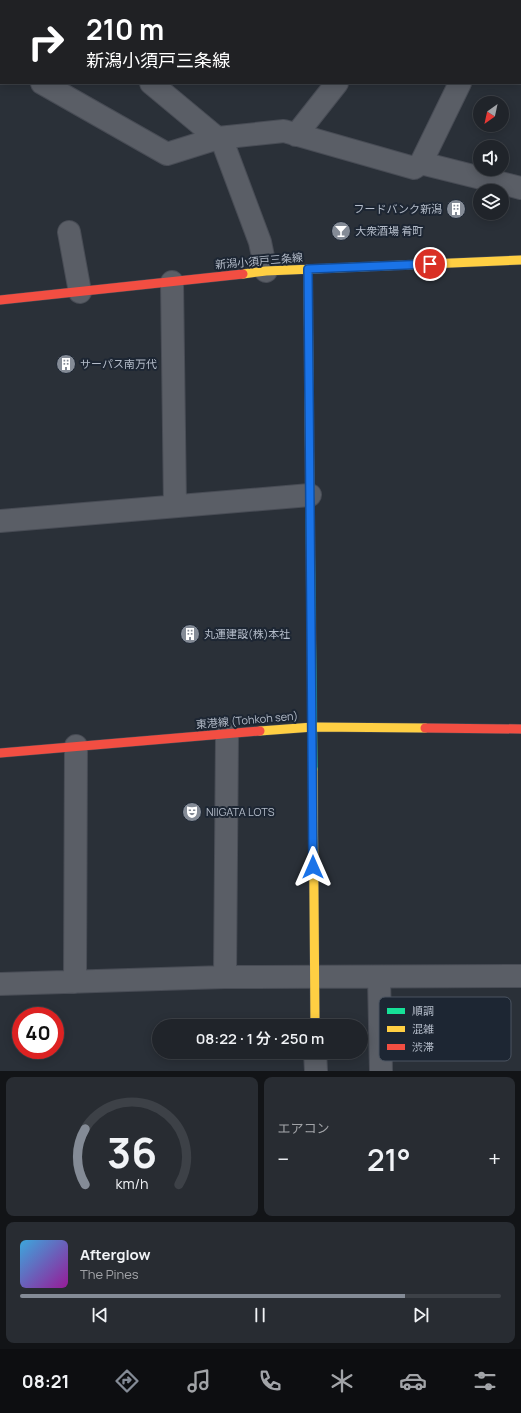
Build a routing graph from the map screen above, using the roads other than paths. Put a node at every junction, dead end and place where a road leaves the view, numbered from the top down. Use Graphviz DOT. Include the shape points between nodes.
graph roads {
  1 [pos="44,84"];
  2 [pos="152,84"];
  3 [pos="336,84"];
  4 [pos="460,84"];
  5 [pos="296,135"];
  6 [pos="218,138"];
  7 [pos="421,163"];
  8 [pos="521,188"];
  9 [pos="69,232"];
  10 [pos="521,260"];
  11 [pos="308,269"];
  12 [pos="266,271"];
  13 [pos="172,282"];
  14 [pos="80,292"];
  15 [pos="0,300"];
  16 [pos="310,495"];
  17 [pos="175,506"];
  18 [pos="0,521"];
  19 [pos="312,727"];
  20 [pos="521,730"];
  21 [pos="227,735"];
  22 [pos="76,746"];
  23 [pos="0,753"];
  24 [pos="314,976"];
  25 [pos="521,976"];
  26 [pos="225,977"];
  27 [pos="379,978"];
  28 [pos="75,982"];
  29 [pos="0,984"];
  30 [pos="379,997"];
  31 [pos="315,1019"];
  32 [pos="316,1059"];
  33 [pos="381,1061"];
  34 [pos="316,1071"];
  35 [pos="381,1071"];
  1 -- 6 [label="street" via="167,154"];
  2 -- 6 [label="street"];
  3 -- 5 [label="street"];
  4 -- 7 [label="street"];
  5 -- 6 [label="street" via="284,131"];
  5 -- 7 [label="street" via="414,168"];
  6 -- 12 [label="street" via="223,143 260,242"];
  7 -- 8 [label="street"];
  9 -- 14 [label="street"];
  10 -- 11 [label="street, 新潟小須戸三条線"];
  11 -- 12 [label="street, 新潟小須戸三条線"];
  11 -- 16 [label="street"];
  12 -- 13 [label="street, 新潟小須戸三条線"];
  13 -- 14 [label="street, 新潟小須戸三条線"];
  13 -- 17 [label="street"];
  14 -- 15 [label="street, 新潟小須戸三条線"];
  16 -- 17 [label="street"];
  16 -- 19 [label="street"];
  17 -- 18 [label="street"];
  19 -- 20 [label="street, 東港線 (Tohkoh sen)"];
  19 -- 21 [label="street, 東港線 (Tohkoh sen)"];
  19 -- 24 [label="street"];
  21 -- 22 [label="street, 東港線 (Tohkoh sen)"];
  21 -- 26 [label="street"];
  22 -- 23 [label="street, 東港線 (Tohkoh sen)"];
  22 -- 28 [label="street"];
  24 -- 26 [label="street"];
  24 -- 27 [label="street"];
  24 -- 31 [label="street"];
  25 -- 27 [label="street"];
  26 -- 28 [label="street"];
  27 -- 30 [label="street"];
  28 -- 29 [label="street"];
  32 -- 34 [label="street"];
  33 -- 35 [label="street"];
}
